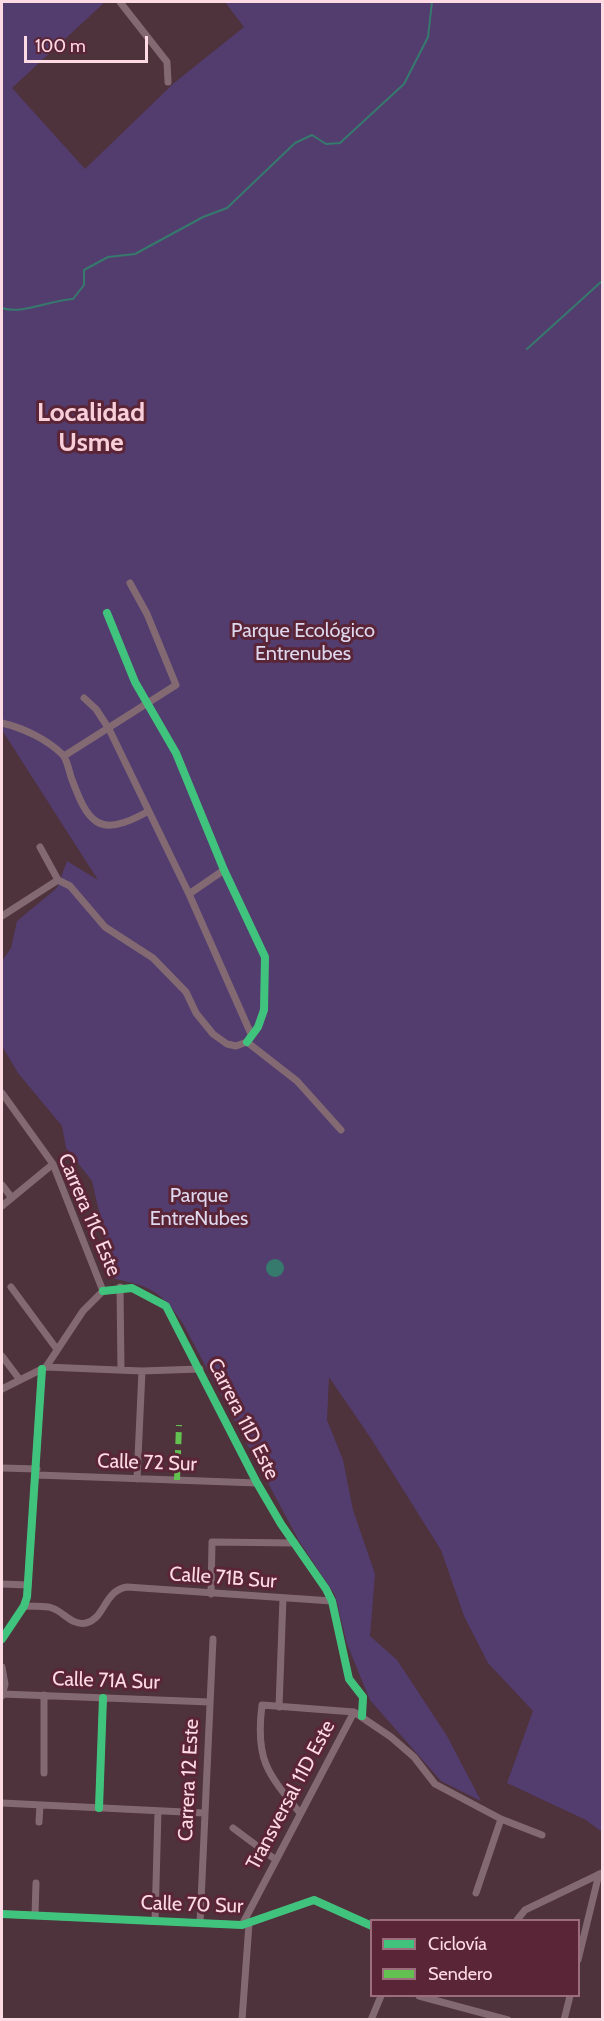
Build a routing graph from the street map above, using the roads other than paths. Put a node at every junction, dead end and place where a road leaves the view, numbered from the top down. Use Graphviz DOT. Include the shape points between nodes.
graph roads {
  1 [pos="120,2"];
  2 [pos="168,82"];
  3 [pos="130,583"];
  4 [pos="107,613"];
  5 [pos="84,698"];
  6 [pos="148,704"];
  7 [pos="2,723"];
  8 [pos="109,729"];
  9 [pos="64,756"];
  10 [pos="147,812"];
  11 [pos="40,846"];
  12 [pos="224,870"];
  13 [pos="58,880"];
  14 [pos="189,894"];
  15 [pos="2,916"];
  16 [pos="251,1034"];
  17 [pos="247,1042"];
  18 [pos="2,1093"];
  19 [pos="341,1130"];
  20 [pos="53,1164"];
  21 [pos="2,1185"];
  22 [pos="12,1198"];
  23 [pos="2,1206"];
  24 [pos="11,1287"];
  25 [pos="120,1287"];
  26 [pos="103,1291"];
  27 [pos="56,1348"];
  28 [pos="2,1356"];
  29 [pos="44,1368"];
  30 [pos="200,1369"];
  31 [pos="121,1370"];
  32 [pos="142,1371"];
  33 [pos="20,1380"];
  34 [pos="2,1389"];
  35 [pos="2,1468"];
  36 [pos="37,1472"];
  37 [pos="137,1479"];
  38 [pos="257,1483"];
  39 [pos="295,1543"];
  40 [pos="2,1584"];
  41 [pos="28,1585"];
  42 [pos="211,1594"];
  43 [pos="283,1598"];
  44 [pos="332,1601"];
  45 [pos="24,1606"];
  46 [pos="2,1639"];
  47 [pos="213,1639"];
  48 [pos="2,1667"];
  49 [pos="2,1694"];
  50 [pos="44,1695"];
  51 [pos="103,1698"];
  52 [pos="210,1702"];
  53 [pos="279,1707"];
  54 [pos="354,1712"];
  55 [pos="362,1716"];
  56 [pos="44,1773"];
  57 [pos="2,1803"];
  58 [pos="40,1805"];
  59 [pos="99,1808"];
  60 [pos="158,1811"];
  61 [pos="204,1813"];
  62 [pos="300,1813"];
  63 [pos="501,1819"];
  64 [pos="39,1822"];
  65 [pos="233,1828"];
  66 [pos="542,1835"];
  67 [pos="276,1860"];
  68 [pos="601,1873"];
  69 [pos="36,1883"];
  70 [pos="476,1893"];
  71 [pos="2,1914"];
  72 [pos="36,1915"];
  73 [pos="519,1919"];
  74 [pos="155,1921"];
  75 [pos="200,1923"];
  76 [pos="246,1925"];
  77 [pos="370,1925"];
  78 [pos="580,1956"];
  79 [pos="380,1997"];
  80 [pos="426,1997"];
  81 [pos="570,1997"];
  82 [pos="242,2019"];
  83 [pos="371,2019"];
  84 [pos="508,2019"];
  85 [pos="564,2019"];
  1 -- 2 [label="street" via="167,62"];
  3 -- 6 [label="street" via="176,685"];
  4 -- 6 [label="street"];
  5 -- 8 [label="street" via="96,708"];
  6 -- 8 [label="street"];
  6 -- 12 [label="street" via="176,753"];
  7 -- 9 [label="street" via="23,728"];
  8 -- 9 [label="street"];
  8 -- 10 [label="street"];
  9 -- 10 [label="street" via="83,810 92,819 109,826"];
  10 -- 14 [label="street"];
  11 -- 13 [label="street"];
  12 -- 14 [label="street"];
  12 -- 16 [label="street" via="265,957 264,1010"];
  13 -- 15 [label="street"];
  13 -- 17 [label="street" via="70,886 105,927 153,958 186,992 213,1034 227,1044"];
  14 -- 16 [label="street"];
  16 -- 17 [label="street"];
  17 -- 19 [label="street" via="297,1081"];
  18 -- 20 [label="street, Carrera 11C Este"];
  20 -- 22 [label="street"];
  20 -- 26 [label="street, Carrera 11C Este"];
  21 -- 22 [label="street"];
  22 -- 23 [label="street"];
  24 -- 27 [label="street"];
  25 -- 26 [label="street"];
  25 -- 30 [label="street, Carrera 11D Este" via="132,1288 166,1306"];
  25 -- 31 [label="street"];
  26 -- 27 [label="street"];
  27 -- 29 [label="street"];
  28 -- 33 [label="street"];
  29 -- 31 [label="street"];
  29 -- 33 [label="street"];
  29 -- 36 [label="street"];
  30 -- 32 [label="street"];
  30 -- 38 [label="street, Carrera 11D Este"];
  31 -- 32 [label="street"];
  32 -- 37 [label="street"];
  33 -- 34 [label="street"];
  35 -- 36 [label="street, Calle 72 Sur"];
  36 -- 37 [label="street, Calle 72 Sur"];
  36 -- 41 [label="street"];
  37 -- 38 [label="street, Calle 72 Sur"];
  38 -- 39 [label="street, Carrera 11D Este"];
  39 -- 42 [label="street" via="212,1542"];
  39 -- 44 [label="street, Carrera 11D Este"];
  40 -- 41 [label="street"];
  41 -- 45 [label="street"];
  42 -- 43 [label="street, Calle 71B Sur"];
  42 -- 45 [label="street, Calle 71B Sur" via="127,1587 113,1592 99,1614 85,1623 69,1619 53,1608"];
  43 -- 44 [label="street, Calle 71B Sur"];
  43 -- 53 [label="street"];
  44 -- 55 [label="street, Carrera 11D Este" via="350,1679 363,1697"];
  45 -- 46 [label="street"];
  47 -- 52 [label="street, Carrera 12 Este"];
  48 -- 49 [label="street"];
  49 -- 50 [label="street, Calle 71A Sur"];
  50 -- 51 [label="street, Calle 71A Sur"];
  50 -- 56 [label="street"];
  51 -- 52 [label="street, Calle 71A Sur"];
  51 -- 59 [label="street"];
  52 -- 61 [label="street, Carrera 12 Este"];
  53 -- 54 [label="street"];
  53 -- 62 [label="street" via="262,1705 258,1743 280,1788"];
  54 -- 55 [label="street"];
  54 -- 62 [label="street, Transversal 11D Este"];
  55 -- 63 [label="street" via="414,1757 435,1784"];
  57 -- 58 [label="street"];
  58 -- 59 [label="street"];
  58 -- 64 [label="street"];
  59 -- 60 [label="street"];
  60 -- 61 [label="street"];
  60 -- 74 [label="street"];
  61 -- 75 [label="street, Carrera 12 Este"];
  62 -- 67 [label="street, Transversal 11D Este"];
  63 -- 66 [label="street"];
  63 -- 70 [label="street"];
  65 -- 67 [label="street"];
  67 -- 76 [label="street, Transversal 11D Este"];
  68 -- 73 [label="street" via="525,1910"];
  68 -- 78 [label="street"];
  69 -- 72 [label="street"];
  71 -- 72 [label="street, Calle 70 Sur"];
  72 -- 74 [label="street, Calle 70 Sur"];
  74 -- 75 [label="street, Calle 70 Sur"];
  75 -- 76 [label="street, Calle 70 Sur"];
  76 -- 77 [label="street, Calle 70 Sur" via="314,1900"];
  76 -- 82 [label="street"];
  79 -- 83 [label="street"];
  80 -- 84 [label="street"];
  81 -- 85 [label="street"];
}
